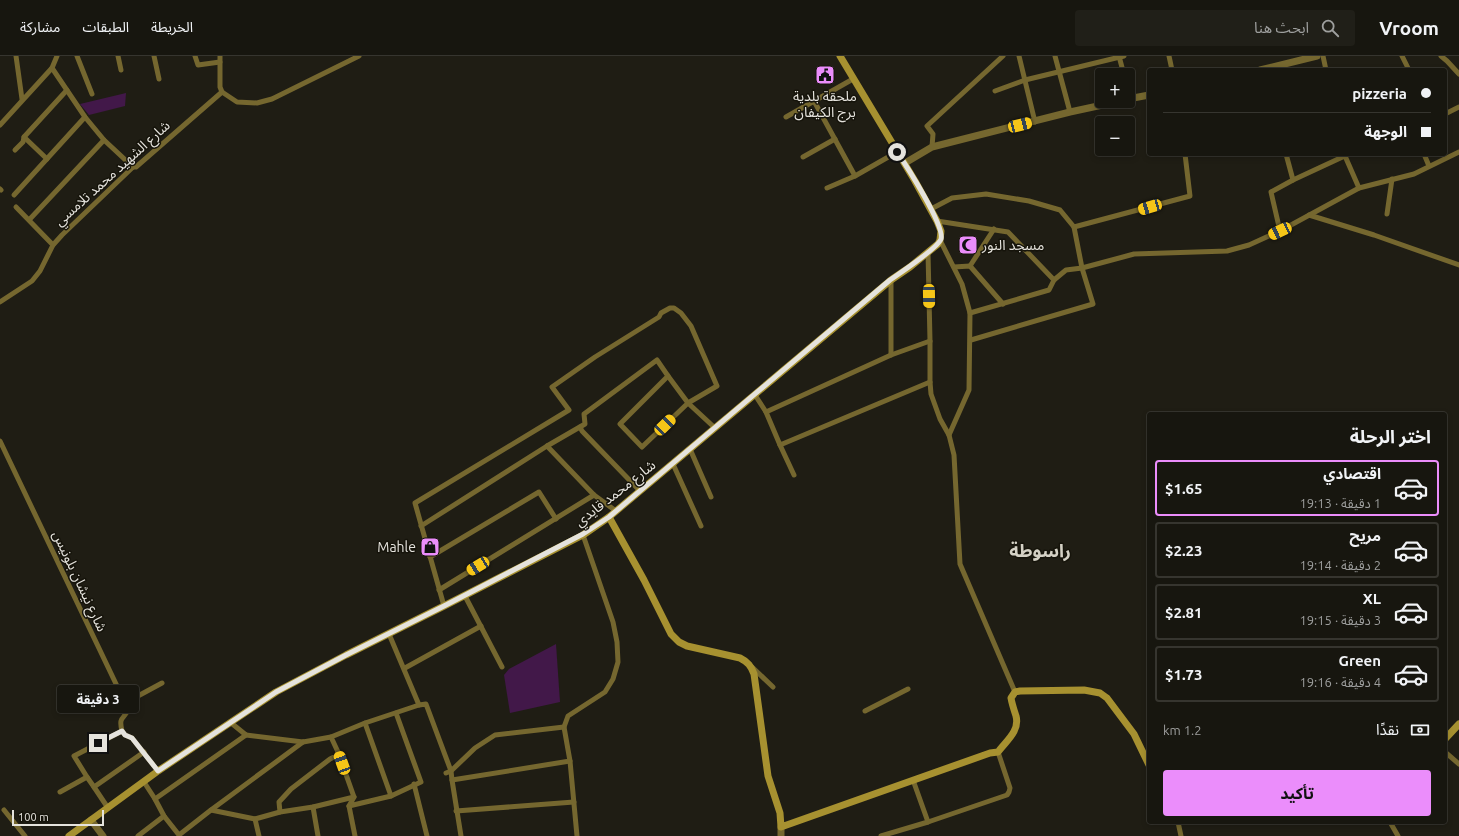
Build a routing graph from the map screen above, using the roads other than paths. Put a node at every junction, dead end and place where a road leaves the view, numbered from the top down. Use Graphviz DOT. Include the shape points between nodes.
graph roads {
  1 [pos="16,56"];
  2 [pos="57,56"];
  3 [pos="77,56"];
  4 [pos="118,56"];
  5 [pos="154,56"];
  6 [pos="195,56"];
  7 [pos="359,56"];
  8 [pos="840,56"];
  9 [pos="1003,56"];
  10 [pos="1019,56"];
  11 [pos="1055,56"];
  12 [pos="1121,56"];
  13 [pos="1169,56"];
  14 [pos="1317,56"];
  15 [pos="1323,56"];
  16 [pos="1402,56"];
  17 [pos="1440,56"];
  18 [pos="220,59"];
  19 [pos="52,68"];
  20 [pos="1123,68"];
  21 [pos="1172,68"];
  22 [pos="1269,68"];
  23 [pos="1326,68"];
  24 [pos="1407,68"];
  25 [pos="121,70"];
  26 [pos="1059,71"];
  27 [pos="1459,74"];
  28 [pos="159,79"];
  29 [pos="853,79"];
  30 [pos="1025,80"];
  31 [pos="66,90"];
  32 [pos="995,91"];
  33 [pos="222,92"];
  34 [pos="92,94"];
  35 [pos="1147,95"];
  36 [pos="1135,98"];
  37 [pos="22,99"];
  38 [pos="814,101"];
  39 [pos="1095,107"];
  40 [pos="1459,107"];
  41 [pos="1070,112"];
  42 [pos="1447,113"];
  43 [pos="85,117"];
  44 [pos="786,117"];
  45 [pos="1035,122"];
  46 [pos="0,125"];
  47 [pos="24,137"];
  48 [pos="835,139"];
  49 [pos="104,140"];
  50 [pos="932,147"];
  51 [pos="15,150"];
  52 [pos="897,152"];
  53 [pos="1459,152"];
  54 [pos="1185,156"];
  55 [pos="1287,156"];
  56 [pos="1345,156"];
  57 [pos="1347,156"];
  58 [pos="1425,156"];
  59 [pos="803,157"];
  60 [pos="47,158"];
  61 [pos="905,163"];
  62 [pos="1429,166"];
  63 [pos="133,168"];
  64 [pos="855,176"];
  65 [pos="1392,178"];
  66 [pos="1293,180"];
  67 [pos="827,188"];
  68 [pos="1359,188"];
  69 [pos="14,194"];
  70 [pos="16,207"];
  71 [pos="931,209"];
  72 [pos="1387,214"];
  73 [pos="1310,215"];
  74 [pos="29,220"];
  75 [pos="937,221"];
  76 [pos="1074,227"];
  77 [pos="994,230"];
  78 [pos="1280,231"];
  79 [pos="940,240"];
  80 [pos="53,245"];
  81 [pos="928,252"];
  82 [pos="1459,265"];
  83 [pos="970,266"];
  84 [pos="954,267"];
  85 [pos="1082,268"];
  86 [pos="890,280"];
  87 [pos="1054,280"];
  88 [pos="0,302"];
  89 [pos="1002,304"];
  90 [pos="970,313"];
  91 [pos="971,340"];
  92 [pos="930,341"];
  93 [pos="891,355"];
  94 [pos="668,376"];
  95 [pos="930,382"];
  96 [pos="755,395"];
  97 [pos="688,403"];
  98 [pos="766,412"];
  99 [pos="580,427"];
  100 [pos="715,428"];
  101 [pos="949,436"];
  102 [pos="0,441"];
  103 [pos="780,445"];
  104 [pos="547,446"];
  105 [pos="690,449"];
  106 [pos="673,464"];
  107 [pos="794,475"];
  108 [pos="640,491"];
  109 [pos="594,495"];
  110 [pos="711,497"];
  111 [pos="616,511"];
  112 [pos="609,517"];
  113 [pos="556,519"];
  114 [pos="421,526"];
  115 [pos="701,526"];
  116 [pos="583,534"];
  117 [pos="430,557"];
  118 [pos="439,590"];
  119 [pos="465,596"];
  120 [pos="444,606"];
  121 [pos="481,626"];
  122 [pos="389,634"];
  123 [pos="751,666"];
  124 [pos="502,667"];
  125 [pos="405,668"];
  126 [pos="162,683"];
  127 [pos="773,686"];
  128 [pos="908,689"];
  129 [pos="1015,692"];
  130 [pos="125,703"];
  131 [pos="419,705"];
  132 [pos="865,711"];
  133 [pos="396,713"];
  134 [pos="230,722"];
  135 [pos="365,723"];
  136 [pos="1459,724"];
  137 [pos="564,727"];
  138 [pos="122,731"];
  139 [pos="246,735"];
  140 [pos="331,737"];
  141 [pos="1447,737"];
  142 [pos="304,742"];
  143 [pos="144,752"];
  144 [pos="338,752"];
  145 [pos="998,752"];
  146 [pos="1447,754"];
  147 [pos="570,761"];
  148 [pos="1147,761"];
  149 [pos="1459,764"];
  150 [pos="158,771"];
  151 [pos="451,771"];
  152 [pos="446,773"];
  153 [pos="87,777"];
  154 [pos="452,780"];
  155 [pos="913,780"];
  156 [pos="144,782"];
  157 [pos="414,784"];
  158 [pos="94,788"];
  159 [pos="60,792"];
  160 [pos="391,796"];
  161 [pos="354,797"];
  162 [pos="155,799"];
  163 [pos="574,802"];
  164 [pos="349,806"];
  165 [pos="108,808"];
  166 [pos="313,808"];
  167 [pos="4,810"];
  168 [pos="211,810"];
  169 [pos="456,811"];
  170 [pos="280,812"];
  171 [pos="164,816"];
  172 [pos="255,818"];
  173 [pos="91,820"];
  174 [pos="928,822"];
  175 [pos="1178,824"];
  176 [pos="1391,824"];
  177 [pos="781,827"];
  178 [pos="25,836"];
  179 [pos="69,836"];
  180 [pos="103,836"];
  181 [pos="138,836"];
  182 [pos="179,836"];
  183 [pos="259,836"];
  184 [pos="318,836"];
  185 [pos="355,836"];
  186 [pos="427,836"];
  187 [pos="461,836"];
  188 [pos="576,836"];
  189 [pos="781,836"];
  190 [pos="881,836"];
  191 [pos="1181,836"];
  192 [pos="1398,836"];
  1 -- 37 [label="street"];
  2 -- 19 [label="street"];
  3 -- 34 [label="street"];
  4 -- 25 [label="street"];
  5 -- 28 [label="street"];
  6 -- 18 [label="street" via="198,65"];
  7 -- 33 [label="street" via="257,104 237,102"];
  8 -- 29 [label="main road"];
  9 -- 50 [label="street" via="928,126 933,134"];
  10 -- 30 [label="street"];
  11 -- 26 [label="street"];
  12 -- 20 [label="street"];
  12 -- 26 [label="street"];
  13 -- 21 [label="street"];
  14 -- 22 [label="street"];
  15 -- 23 [label="street"];
  16 -- 24 [label="street"];
  17 -- 27 [label="street"];
  18 -- 33 [label="street"];
  19 -- 31 [label="street"];
  19 -- 37 [label="street"];
  26 -- 30 [label="street"];
  26 -- 41 [label="street"];
  29 -- 38 [label="street"];
  29 -- 52 [label="main road"];
  30 -- 32 [label="street"];
  30 -- 45 [label="street"];
  31 -- 43 [label="street"];
  31 -- 47 [label="street"];
  33 -- 63 [label="street, شارع الشهيد محمد تلامسي"];
  35 -- 36 [label="street"];
  37 -- 46 [label="street"];
  38 -- 44 [label="street"];
  38 -- 48 [label="street"];
  39 -- 41 [label="street"];
  40 -- 42 [label="street"];
  41 -- 45 [label="street"];
  43 -- 49 [label="street"];
  43 -- 60 [label="street"];
  45 -- 50 [label="street"];
  47 -- 51 [label="street" via="23,142"];
  47 -- 60 [label="street"];
  48 -- 59 [label="street"];
  48 -- 64 [label="street"];
  49 -- 63 [label="street"];
  49 -- 74 [label="street"];
  50 -- 61 [label="street"];
  52 -- 61 [label="main road"];
  52 -- 64 [label="street"];
  53 -- 62 [label="street"];
  54 -- 76 [label="street" via="1190,196"];
  55 -- 66 [label="street"];
  56 -- 66 [label="street"];
  57 -- 68 [label="street"];
  58 -- 62 [label="street"];
  60 -- 69 [label="street"];
  61 -- 71 [label="main road"];
  62 -- 65 [label="street" via="1414,174"];
  63 -- 80 [label="street, شارع الشهيد محمد تلامسي"];
  64 -- 67 [label="street"];
  65 -- 68 [label="street"];
  65 -- 72 [label="street"];
  66 -- 78 [label="street" via="1271,192"];
  68 -- 73 [label="street"];
  70 -- 74 [label="street"];
  71 -- 75 [label="main road"];
  71 -- 76 [label="street" via="952,198 986,194 1030,201 1060,210"];
  73 -- 78 [label="street"];
  73 -- 82 [label="street"];
  74 -- 80 [label="street"];
  75 -- 77 [label="street"];
  75 -- 79 [label="main road" via="941,231"];
  76 -- 85 [label="street"];
  77 -- 83 [label="street"];
  77 -- 87 [label="street" via="1008,232"];
  78 -- 85 [label="street" via="1249,245 1227,251 1134,254"];
  79 -- 81 [label="main road, شارع محمد قايدي"];
  79 -- 84 [label="street"];
  80 -- 88 [label="street, شارع الشهيد محمد تلامسي" via="32,281"];
  81 -- 86 [label="main road, شارع محمد قايدي"];
  81 -- 92 [label="street"];
  83 -- 84 [label="street"];
  83 -- 89 [label="street"];
  84 -- 90 [label="street"];
  85 -- 87 [label="street" via="1066,270"];
  85 -- 91 [label="street" via="1093,304"];
  86 -- 93 [label="street"];
  86 -- 96 [label="main road, شارع محمد قايدي"];
  87 -- 89 [label="street" via="1049,290"];
  89 -- 90 [label="street"];
  90 -- 91 [label="street"];
  91 -- 101 [label="street" via="969,390"];
  92 -- 93 [label="street"];
  92 -- 95 [label="street"];
  93 -- 98 [label="street"];
  94 -- 97 [label="street"];
  94 -- 97 [label="street" via="620,424 642,447"];
  94 -- 99 [label="street" via="657,360 584,414 585,424"];
  95 -- 101 [label="street" via="931,394"];
  95 -- 103 [label="street"];
  96 -- 98 [label="street"];
  96 -- 100 [label="main road, شارع محمد قايدي"];
  97 -- 100 [label="street"];
  97 -- 114 [label="street" via="718,386 691,326 680,313 670,308 552,387 569,410 415,503"];
  98 -- 103 [label="street"];
  99 -- 104 [label="street"];
  99 -- 108 [label="street"];
  100 -- 105 [label="main road, شارع محمد قايدي"];
  101 -- 129 [label="street" via="954,455 960,564"];
  102 -- 130 [label="street, شارع نيشان بلونيس"];
  103 -- 107 [label="street"];
  104 -- 109 [label="street"];
  104 -- 114 [label="street"];
  105 -- 106 [label="main road, شارع محمد قايدي"];
  105 -- 110 [label="street"];
  106 -- 108 [label="main road, شارع محمد قايدي"];
  106 -- 115 [label="street"];
  108 -- 111 [label="main road, شارع محمد قايدي"];
  109 -- 111 [label="street"];
  109 -- 113 [label="street"];
  111 -- 112 [label="main road, شارع محمد قايدي"];
  112 -- 116 [label="main road, شارع محمد قايدي"];
  112 -- 123 [label="main road" via="671,634 687,646 740,658"];
  113 -- 117 [label="street" via="539,492"];
  113 -- 118 [label="street"];
  114 -- 117 [label="street"];
  116 -- 119 [label="main road, شارع محمد قايدي"];
  116 -- 137 [label="street" via="613,622 618,662 613,679 604,692 568,716"];
  117 -- 118 [label="street"];
  118 -- 120 [label="street"];
  119 -- 120 [label="main road, شارع محمد قايدي"];
  119 -- 121 [label="street"];
  120 -- 122 [label="main road, شارع محمد قايدي"];
  121 -- 124 [label="street"];
  121 -- 125 [label="street"];
  122 -- 125 [label="street"];
  122 -- 134 [label="main road, شارع محمد قايدي" via="276,692"];
  123 -- 127 [label="street"];
  123 -- 177 [label="main road" via="768,776 780,813"];
  125 -- 131 [label="street"];
  126 -- 130 [label="street"];
  128 -- 132 [label="street"];
  129 -- 145 [label="main road" via="1011,698 1016,728"];
  129 -- 148 [label="main road" via="1100,692 1128,726"];
  130 -- 138 [label="street" via="128,712 120,723"];
  131 -- 133 [label="street"];
  131 -- 151 [label="street" via="426,704"];
  133 -- 135 [label="street"];
  133 -- 157 [label="street" via="421,782"];
  134 -- 139 [label="street"];
  134 -- 150 [label="main road, شارع محمد قايدي"];
  135 -- 140 [label="street"];
  135 -- 160 [label="street"];
  136 -- 141 [label="main road"];
  137 -- 147 [label="street"];
  137 -- 151 [label="street" via="494,735 475,748"];
  138 -- 143 [label="street"];
  138 -- 153 [label="street" via="74,756"];
  139 -- 142 [label="street"];
  139 -- 162 [label="street"];
  140 -- 142 [label="street"];
  140 -- 144 [label="street"];
  142 -- 168 [label="street"];
  143 -- 150 [label="street"];
  143 -- 158 [label="street"];
  144 -- 161 [label="street"];
  144 -- 170 [label="street" via="291,789 279,802"];
  145 -- 155 [label="main road"];
  145 -- 174 [label="street" via="1010,788 1008,794"];
  146 -- 149 [label="street"];
  147 -- 154 [label="street"];
  147 -- 163 [label="street"];
  150 -- 156 [label="main road, شارع محمد قايدي"];
  151 -- 152 [label="street"];
  151 -- 154 [label="street"];
  153 -- 158 [label="street"];
  153 -- 159 [label="street"];
  154 -- 169 [label="street"];
  155 -- 174 [label="street"];
  155 -- 177 [label="main road"];
  156 -- 162 [label="street"];
  156 -- 165 [label="main road, شارع محمد قايدي"];
  157 -- 160 [label="street"];
  157 -- 186 [label="street"];
  158 -- 165 [label="street"];
  160 -- 164 [label="street"];
  161 -- 164 [label="street"];
  161 -- 166 [label="street"];
  162 -- 171 [label="street"];
  163 -- 169 [label="street"];
  163 -- 188 [label="street"];
  164 -- 185 [label="street"];
  165 -- 173 [label="main road, شارع محمد قايدي"];
  166 -- 170 [label="street"];
  166 -- 184 [label="street"];
  167 -- 178 [label="street"];
  168 -- 172 [label="street"];
  168 -- 182 [label="street"];
  169 -- 187 [label="street"];
  170 -- 172 [label="street"];
  171 -- 181 [label="street"];
  171 -- 182 [label="street"];
  172 -- 183 [label="street"];
  173 -- 179 [label="main road, شارع محمد قايدي"];
  173 -- 180 [label="street"];
  174 -- 190 [label="street"];
  175 -- 191 [label="street"];
  176 -- 192 [label="street"];
  177 -- 189 [label="street"];
}
